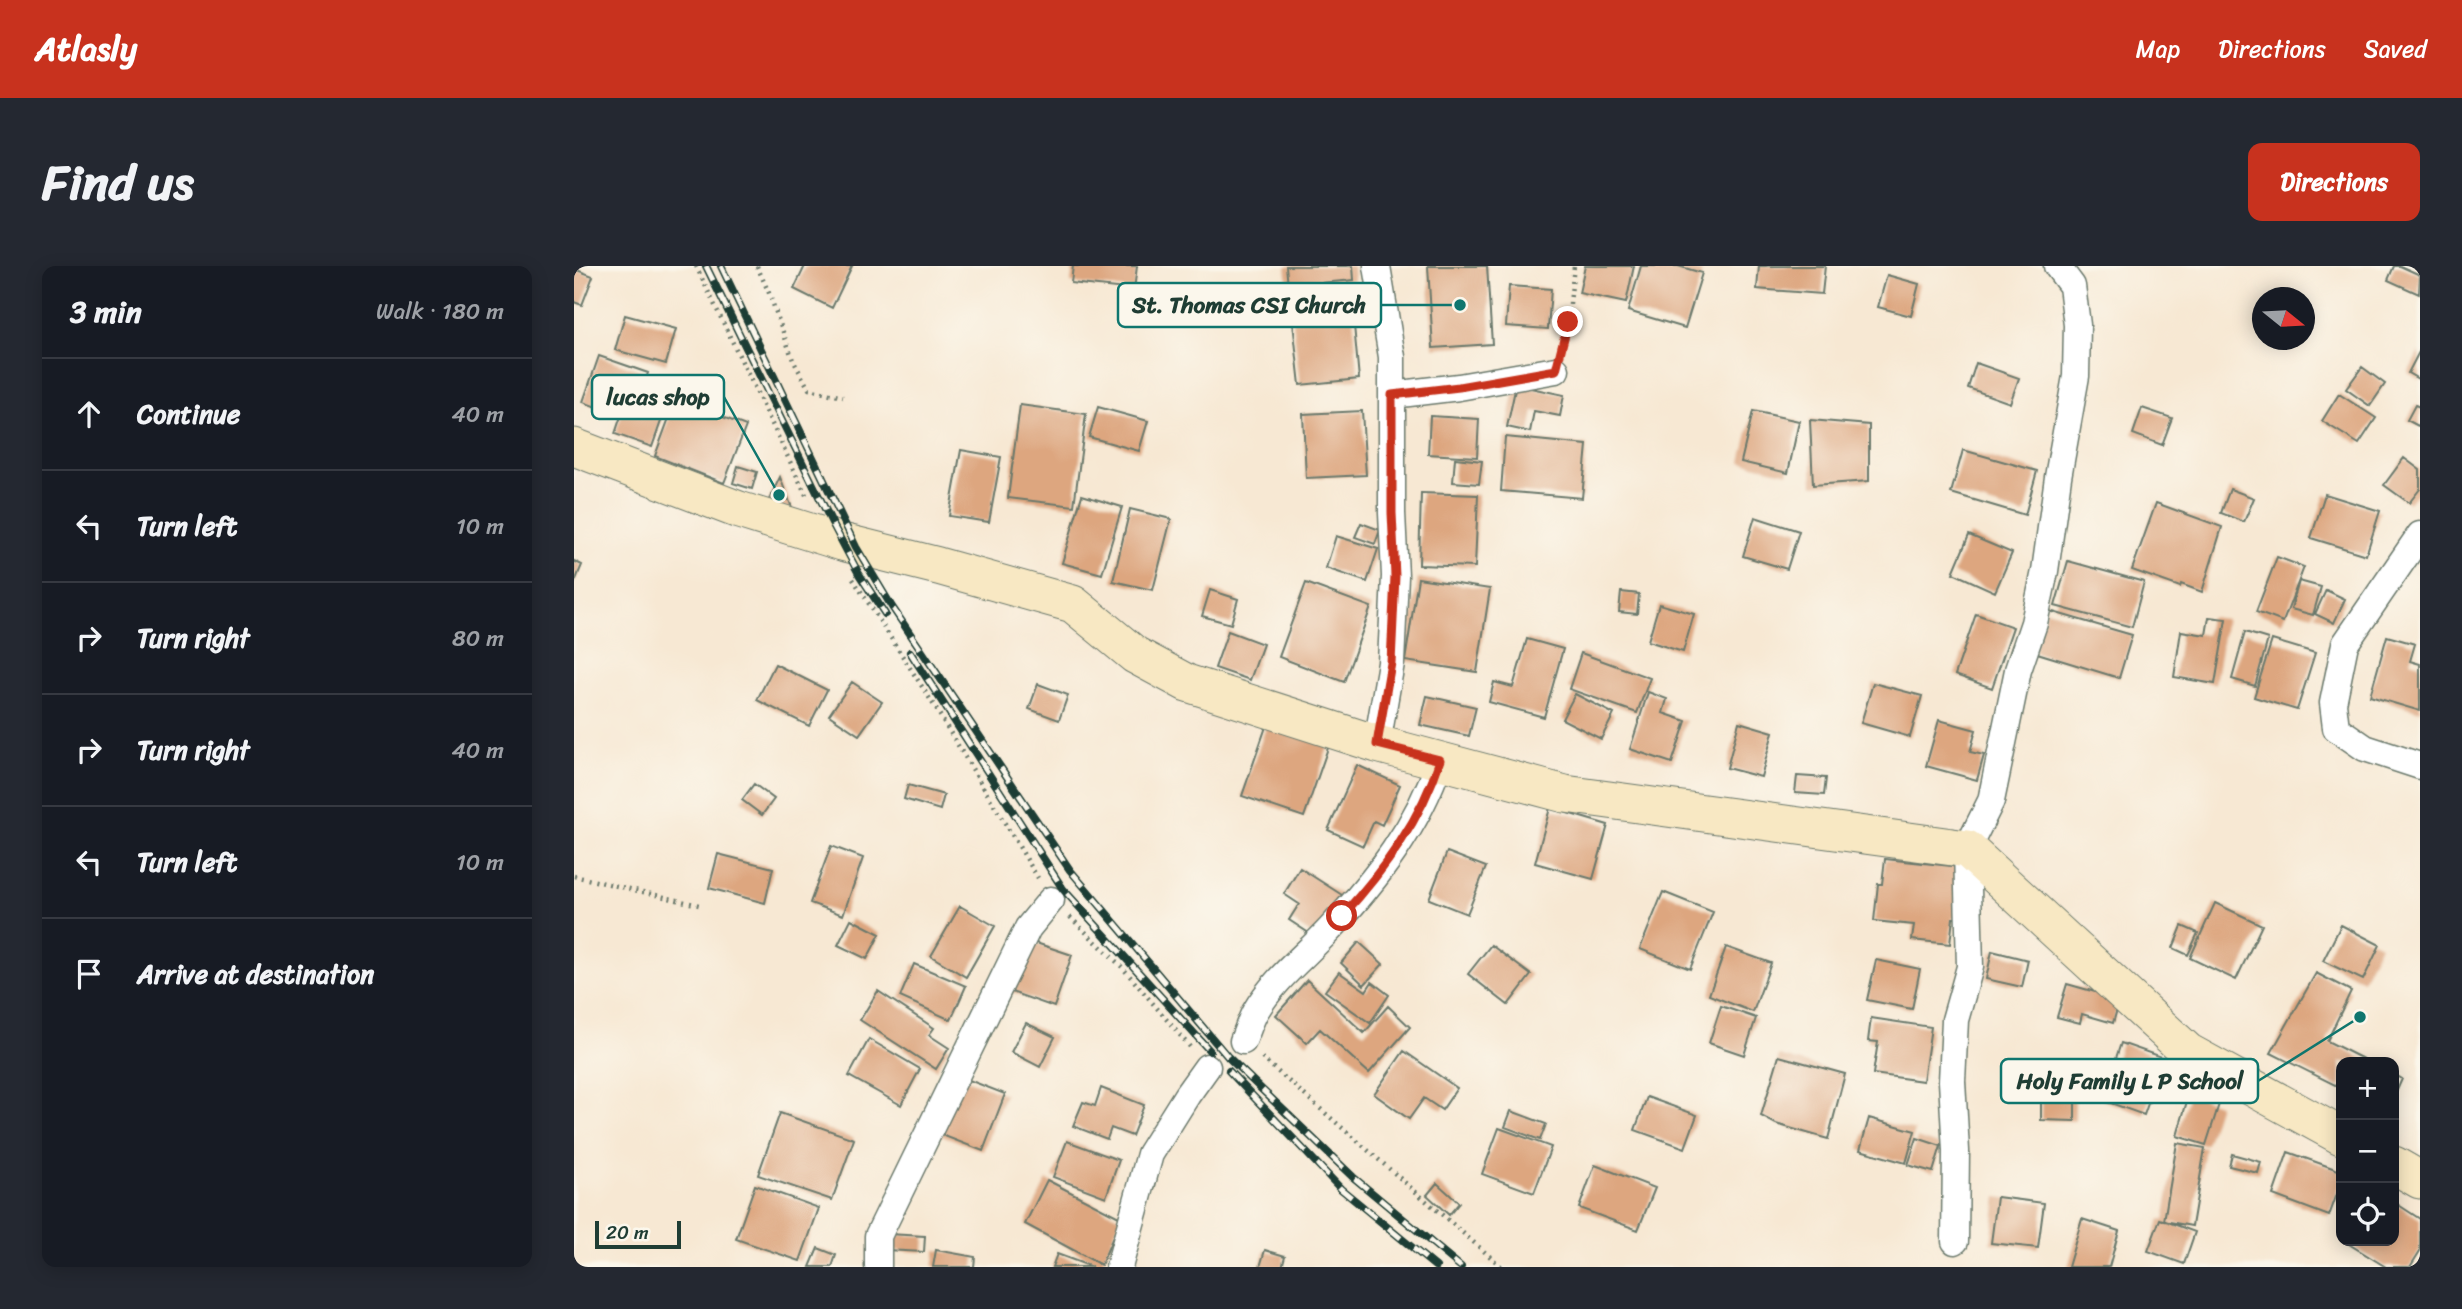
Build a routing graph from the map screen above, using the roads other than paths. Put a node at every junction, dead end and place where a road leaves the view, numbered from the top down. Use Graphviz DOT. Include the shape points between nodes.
graph roads {
  1 [pos="1377,266"];
  2 [pos="2057,266"];
  3 [pos="1556,370"];
  4 [pos="1392,395"];
  5 [pos="574,447"];
  6 [pos="2420,535"];
  7 [pos="1377,744"];
  8 [pos="1440,760"];
  9 [pos="2420,766"];
  10 [pos="1966,849"];
  11 [pos="1051,900"];
  12 [pos="1243,1041"];
  13 [pos="1207,1068"];
  14 [pos="2336,1133"];
  15 [pos="2399,1168"];
  16 [pos="2420,1180"];
  17 [pos="1955,1241"];
  18 [pos="878,1267"];
  19 [pos="1119,1267"];
  1 -- 4 [label="street" via="1392,357"];
  2 -- 10 [label="street" via="2072,286 2077,324 2074,388 2034,622 2018,670 1991,802"];
  3 -- 4 [label="street"];
  4 -- 7 [label="street" via="1395,576 1391,663"];
  5 -- 7 [label="street" via="739,510 1073,604 1135,655 1186,683"];
  6 -- 9 [label="street" via="2345,644 2333,703 2336,728 2365,748"];
  7 -- 8 [label="street"];
  8 -- 10 [label="street" via="1565,794"];
  8 -- 12 [label="street" via="1429,794 1402,841 1368,888 1284,973 1255,1012"];
  10 -- 14 [label="street" via="2188,1052"];
  10 -- 17 [label="street" via="1970,967 1955,1020 1952,1081"];
  11 -- 18 [label="street" via="1028,928 906,1176 878,1236"];
  13 -- 19 [label="street" via="1150,1154"];
  15 -- 16 [label="street"];
}
